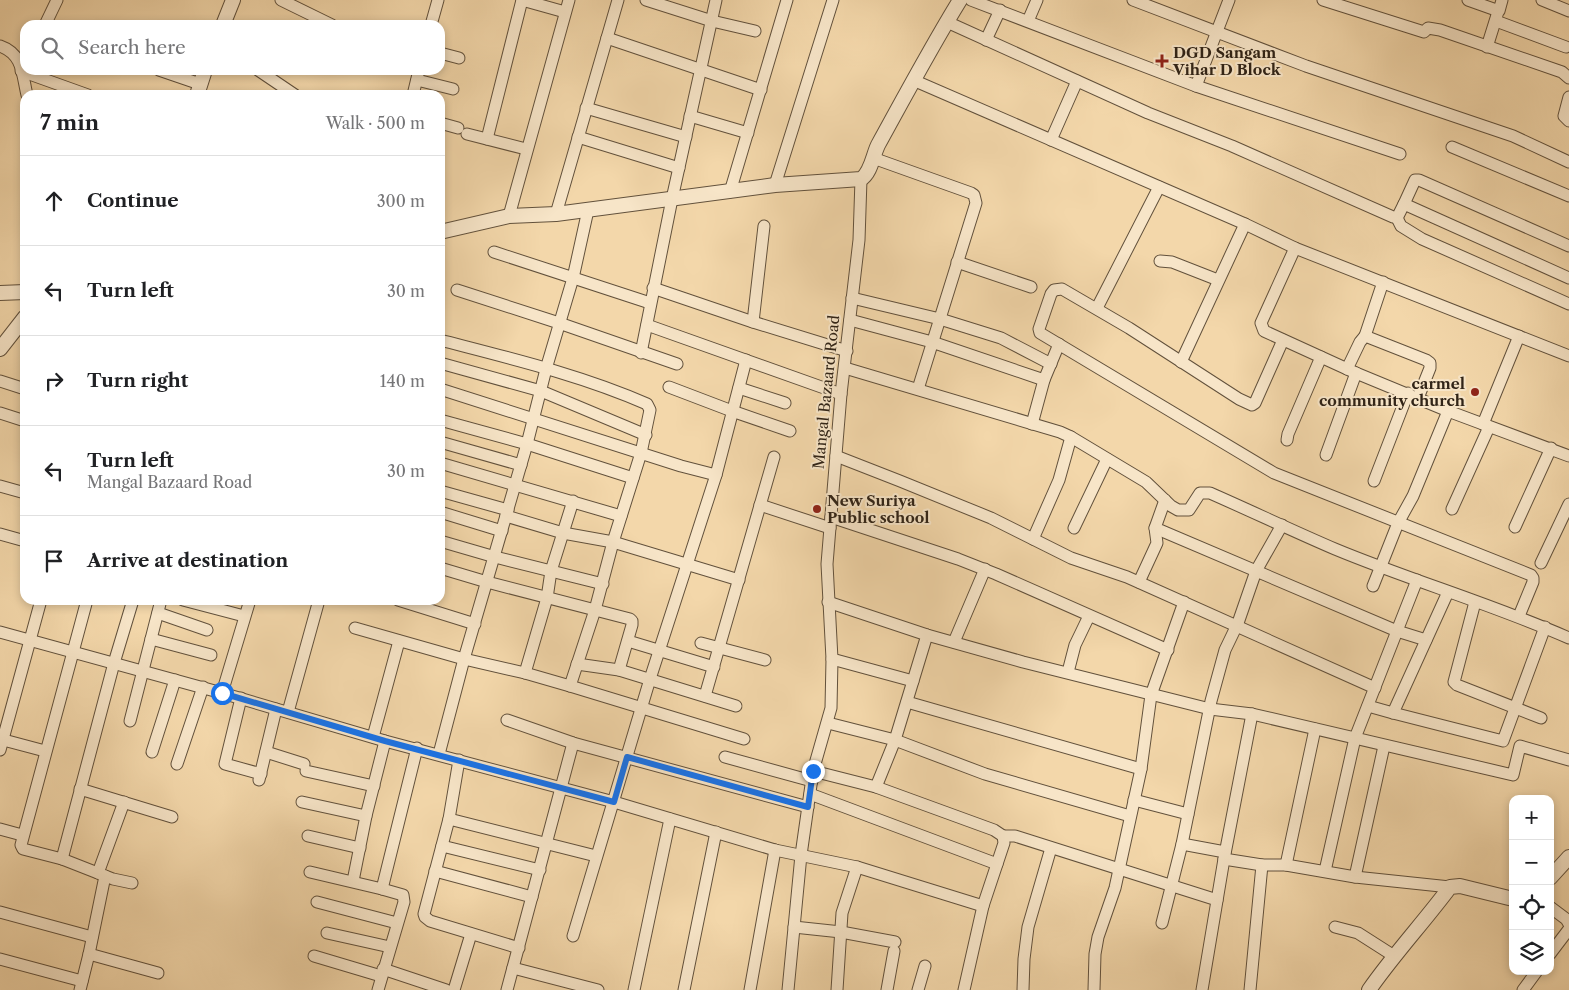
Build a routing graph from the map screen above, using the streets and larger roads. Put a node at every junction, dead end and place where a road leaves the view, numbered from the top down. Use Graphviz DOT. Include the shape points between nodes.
graph roads {
  1 [pos="57,0"];
  2 [pos="233,0"];
  3 [pos="281,0"];
  4 [pos="438,0"];
  5 [pos="522,0"];
  6 [pos="569,0"];
  7 [pos="618,0"];
  8 [pos="646,0"];
  9 [pos="716,0"];
  10 [pos="787,0"];
  11 [pos="833,0"];
  12 [pos="960,0"];
  13 [pos="971,0"];
  14 [pos="1037,0"];
  15 [pos="1133,0"];
  16 [pos="1229,0"];
  17 [pos="1323,0"];
  18 [pos="1468,0"];
  19 [pos="1542,0"];
  20 [pos="1000,10"];
  21 [pos="1499,11"];
  22 [pos="1569,11"];
  23 [pos="565,12"];
  24 [pos="48,20"];
  25 [pos="225,20"];
  26 [pos="322,20"];
  27 [pos="432,20"];
  28 [pos="712,21"];
  29 [pos="946,22"];
  30 [pos="1028,22"];
  31 [pos="755,31"];
  32 [pos="1216,32"];
  33 [pos="607,38"];
  34 [pos="986,40"];
  35 [pos="0,46"];
  36 [pos="1487,47"];
  37 [pos="1566,47"];
  38 [pos="445,54"];
  39 [pos="459,58"];
  40 [pos="20,66"];
  41 [pos="701,69"];
  42 [pos="22,75"];
  43 [pos="34,75"];
  44 [pos="169,75"];
  45 [pos="203,75"];
  46 [pos="265,75"];
  47 [pos="418,75"];
  48 [pos="1569,78"];
  49 [pos="913,80"];
  50 [pos="1077,81"];
  51 [pos="1196,86"];
  52 [pos="198,89"];
  53 [pos="453,89"];
  54 [pos="26,90"];
  55 [pos="75,90"];
  56 [pos="288,90"];
  57 [pos="414,90"];
  58 [pos="761,90"];
  59 [pos="1569,97"];
  60 [pos="586,108"];
  61 [pos="690,116"];
  62 [pos="1569,121"];
  63 [pos="445,125"];
  64 [pos="748,133"];
  65 [pos="578,137"];
  66 [pos="686,137"];
  67 [pos="488,139"];
  68 [pos="1051,140"];
  69 [pos="1452,147"];
  70 [pos="526,149"];
  71 [pos="1400,154"];
  72 [pos="873,158"];
  73 [pos="1569,162"];
  74 [pos="679,168"];
  75 [pos="861,179"];
  76 [pos="775,185"];
  77 [pos="1159,186"];
  78 [pos="730,192"];
  79 [pos="1569,196"];
  80 [pos="672,199"];
  81 [pos="1404,204"];
  82 [pos="588,210"];
  83 [pos="556,214"];
  84 [pos="509,216"];
  85 [pos="1398,218"];
  86 [pos="1244,224"];
  87 [pos="764,226"];
  88 [pos="445,231"];
  89 [pos="1569,246"];
  90 [pos="1295,248"];
  91 [pos="494,252"];
  92 [pos="1160,261"];
  93 [pos="958,262"];
  94 [pos="573,278"];
  95 [pos="1569,278"];
  96 [pos="1218,280"];
  97 [pos="1383,282"];
  98 [pos="653,288"];
  99 [pos="1031,288"];
  100 [pos="457,290"];
  101 [pos="20,292"];
  102 [pos="0,293"];
  103 [pos="852,298"];
  104 [pos="650,303"];
  105 [pos="1569,304"];
  106 [pos="1097,308"];
  107 [pos="940,319"];
  108 [pos="850,320"];
  109 [pos="753,322"];
  110 [pos="20,323"];
  111 [pos="560,323"];
  112 [pos="647,325"];
  113 [pos="1365,336"];
  114 [pos="1518,336"];
  115 [pos="1283,340"];
  116 [pos="445,341"];
  117 [pos="932,342"];
  118 [pos="1059,344"];
  119 [pos="0,349"];
  120 [pos="846,351"];
  121 [pos="641,352"];
  122 [pos="1569,356"];
  123 [pos="1321,358"];
  124 [pos="746,360"];
  125 [pos="1181,362"];
  126 [pos="445,364"];
  127 [pos="677,364"];
  128 [pos="1050,364"];
  129 [pos="845,368"];
  130 [pos="546,369"];
  131 [pos="1352,371"];
  132 [pos="1044,380"];
  133 [pos="0,381"];
  134 [pos="20,387"];
  135 [pos="669,387"];
  136 [pos="739,388"];
  137 [pos="918,389"];
  138 [pos="445,391"];
  139 [pos="541,391"];
  140 [pos="841,394"];
  141 [pos="1413,396"];
  142 [pos="785,403"];
  143 [pos="732,411"];
  144 [pos="1448,411"];
  145 [pos="0,413"];
  146 [pos="533,418"];
  147 [pos="20,419"];
  148 [pos="445,421"];
  149 [pos="1032,424"];
  150 [pos="1486,426"];
  151 [pos="790,430"];
  152 [pos="646,435"];
  153 [pos="1071,437"];
  154 [pos="1287,440"];
  155 [pos="445,443"];
  156 [pos="528,444"];
  157 [pos="1551,448"];
  158 [pos="641,453"];
  159 [pos="836,456"];
  160 [pos="1326,456"];
  161 [pos="1569,456"];
  162 [pos="774,457"];
  163 [pos="1107,459"];
  164 [pos="445,464"];
  165 [pos="521,465"];
  166 [pos="716,475"];
  167 [pos="633,478"];
  168 [pos="1374,481"];
  169 [pos="515,484"];
  170 [pos="0,486"];
  171 [pos="20,491"];
  172 [pos="445,492"];
  173 [pos="1165,500"];
  174 [pos="573,501"];
  175 [pos="1569,504"];
  176 [pos="760,505"];
  177 [pos="1452,508"];
  178 [pos="507,513"];
  179 [pos="445,514"];
  180 [pos="621,516"];
  181 [pos="831,522"];
  182 [pos="1398,523"];
  183 [pos="1282,525"];
  184 [pos="1515,527"];
  185 [pos="1074,528"];
  186 [pos="1155,528"];
  187 [pos="502,531"];
  188 [pos="563,533"];
  189 [pos="0,534"];
  190 [pos="20,539"];
  191 [pos="1033,539"];
  192 [pos="445,542"];
  193 [pos="613,542"];
  194 [pos="494,557"];
  195 [pos="1541,563"];
  196 [pos="687,564"];
  197 [pos="1381,566"];
  198 [pos="445,569"];
  199 [pos="985,569"];
  200 [pos="551,571"];
  201 [pos="1256,571"];
  202 [pos="739,580"];
  203 [pos="1417,580"];
  204 [pos="487,582"];
  205 [pos="1139,582"];
  206 [pos="603,584"];
  207 [pos="1373,586"];
  208 [pos="1448,592"];
  209 [pos="547,598"];
  210 [pos="828,602"];
  211 [pos="1184,602"];
  212 [pos="1475,602"];
  213 [pos="40,605"];
  214 [pos="86,605"];
  215 [pos="131,605"];
  216 [pos="160,605"];
  217 [pos="202,605"];
  218 [pos="248,605"];
  219 [pos="318,605"];
  220 [pos="414,605"];
  221 [pos="596,610"];
  222 [pos="158,613"];
  223 [pos="244,616"];
  224 [pos="1090,616"];
  225 [pos="1519,616"];
  226 [pos="475,624"];
  227 [pos="1236,626"];
  228 [pos="1545,627"];
  229 [pos="355,628"];
  230 [pos="207,630"];
  231 [pos="1397,631"];
  232 [pos="0,632"];
  233 [pos="927,635"];
  234 [pos="1569,638"];
  235 [pos="151,639"];
  236 [pos="31,640"];
  237 [pos="1426,640"];
  238 [pos="399,641"];
  239 [pos="628,641"];
  240 [pos="954,642"];
  241 [pos="701,643"];
  242 [pos="719,649"];
  243 [pos="660,650"];
  244 [pos="1168,650"];
  245 [pos="73,652"];
  246 [pos="211,655"];
  247 [pos="464,659"];
  248 [pos="832,659"];
  249 [pos="765,660"];
  250 [pos="114,663"];
  251 [pos="577,664"];
  252 [pos="714,667"];
  253 [pos="619,670"];
  254 [pos="143,671"];
  255 [pos="525,672"];
  256 [pos="1068,672"];
  257 [pos="650,679"];
  258 [pos="175,680"];
  259 [pos="913,681"];
  260 [pos="570,686"];
  261 [pos="203,687"];
  262 [pos="1375,688"];
  263 [pos="222,693"];
  264 [pos="1151,695"];
  265 [pos="706,696"];
  266 [pos="241,698"];
  267 [pos="907,702"];
  268 [pos="736,706"];
  269 [pos="1368,706"];
  270 [pos="1515,708"];
  271 [pos="276,709"];
  272 [pos="642,709"];
  273 [pos="1210,709"];
  274 [pos="288,712"];
  275 [pos="1252,714"];
  276 [pos="1392,714"];
  277 [pos="1541,718"];
  278 [pos="506,720"];
  279 [pos="130,721"];
  280 [pos="828,723"];
  281 [pos="1315,729"];
  282 [pos="373,737"];
  283 [pos="1355,738"];
  284 [pos="744,739"];
  285 [pos="895,740"];
  286 [pos="385,741"];
  287 [pos="1503,741"];
  288 [pos="573,742"];
  289 [pos="1,743"];
  290 [pos="1384,746"];
  291 [pos="1520,746"];
  292 [pos="417,748"];
  293 [pos="45,752"];
  294 [pos="152,752"];
  295 [pos="266,752"];
  296 [pos="439,754"];
  297 [pos="627,757"];
  298 [pos="725,757"];
  299 [pos="1569,759"];
  300 [pos="460,760"];
  301 [pos="177,764"];
  302 [pos="1141,769"];
  303 [pos="812,776"];
  304 [pos="374,786"];
  305 [pos="876,788"];
  306 [pos="80,789"];
  307 [pos="560,789"];
  308 [pos="810,794"];
  309 [pos="1134,800"];
  310 [pos="124,802"];
  311 [pos="302,802"];
  312 [pos="614,802"];
  313 [pos="808,807"];
  314 [pos="1188,814"];
  315 [pos="366,816"];
  316 [pos="1130,816"];
  317 [pos="172,817"];
  318 [pos="449,819"];
  319 [pos="670,819"];
  320 [pos="0,829"];
  321 [pos="716,832"];
  322 [pos="22,835"];
  323 [pos="308,836"];
  324 [pos="1003,836"];
  325 [pos="547,844"];
  326 [pos="1182,844"];
  327 [pos="442,846"];
  328 [pos="360,848"];
  329 [pos="1051,848"];
  330 [pos="775,850"];
  331 [pos="801,855"];
  332 [pos="1224,855"];
  333 [pos="596,856"];
  334 [pos="1569,857"];
  335 [pos="62,859"];
  336 [pos="997,864"];
  337 [pos="1262,865"];
  338 [pos="1286,865"];
  339 [pos="857,867"];
  340 [pos="540,870"];
  341 [pos="1118,870"];
  342 [pos="435,871"];
  343 [pos="1325,871"];
  344 [pos="310,872"];
  345 [pos="102,874"];
  346 [pos="1554,874"];
  347 [pos="1356,877"];
  348 [pos="353,882"];
  349 [pos="132,883"];
  350 [pos="1172,887"];
  351 [pos="1450,887"];
  352 [pos="382,889"];
  353 [pos="532,897"];
  354 [pos="1509,898"];
  355 [pos="1217,900"];
  356 [pos="317,902"];
  357 [pos="983,906"];
  358 [pos="1554,911"];
  359 [pos="0,912"];
  360 [pos="397,923"];
  361 [pos="1162,923"];
  362 [pos="1569,924"];
  363 [pos="794,926"];
  364 [pos="1335,927"];
  365 [pos="1569,929"];
  366 [pos="840,932"];
  367 [pos="327,933"];
  368 [pos="471,934"];
  369 [pos="573,936"];
  370 [pos="92,937"];
  371 [pos="390,947"];
  372 [pos="519,948"];
  373 [pos="1554,949"];
  374 [pos="89,954"];
  375 [pos="314,956"];
  376 [pos="1394,956"];
  377 [pos="0,959"];
  378 [pos="925,966"];
  379 [pos="513,968"];
  380 [pos="158,973"];
  381 [pos="382,973"];
  382 [pos="1534,975"];
  383 [pos="81,985"];
  384 [pos="378,990"];
  385 [pos="446,990"];
  386 [pos="454,990"];
  387 [pos="507,990"];
  388 [pos="598,990"];
  389 [pos="634,990"];
  390 [pos="684,990"];
  391 [pos="750,990"];
  392 [pos="788,990"];
  393 [pos="837,990"];
  394 [pos="887,990"];
  395 [pos="918,990"];
  396 [pos="964,990"];
  397 [pos="1023,990"];
  398 [pos="1094,990"];
  399 [pos="1202,990"];
  400 [pos="1250,990"];
  401 [pos="1369,990"];
  402 [pos="1523,990"];
  1 -- 24 [label="street"];
  2 -- 25 [label="street"];
  3 -- 26 [label="street"];
  4 -- 27 [label="street"];
  5 -- 23 [label="street"];
  5 -- 67 [label="street"];
  6 -- 23 [label="street"];
  7 -- 33 [label="street"];
  8 -- 28 [label="street"];
  9 -- 28 [label="street"];
  10 -- 58 [label="street"];
  11 -- 76 [label="street"];
  12 -- 29 [label="street, Mangal Bazaard Road"];
  13 -- 20 [label="street"];
  14 -- 30 [label="street"];
  15 -- 32 [label="street"];
  16 -- 32 [label="street"];
  17 -- 36 [label="street" via="1424,32 1428,28 1440,30"];
  18 -- 21 [label="street"];
  19 -- 22 [label="street"];
  20 -- 30 [label="street"];
  20 -- 34 [label="street"];
  21 -- 36 [label="street"];
  21 -- 37 [label="street"];
  23 -- 70 [label="street"];
  28 -- 31 [label="street"];
  28 -- 41 [label="street"];
  29 -- 34 [label="street"];
  29 -- 49 [label="street, Mangal Bazaard Road"];
  30 -- 51 [label="street"];
  32 -- 51 [label="street"];
  32 -- 73 [label="street" via="1513,136"];
  33 -- 41 [label="street"];
  33 -- 60 [label="street"];
  34 -- 50 [label="street"];
  35 -- 40 [label="street" via="17,56"];
  36 -- 48 [label="street" via="1562,72"];
  38 -- 39 [label="street"];
  41 -- 58 [label="street"];
  41 -- 61 [label="street"];
  42 -- 54 [label="street"];
  43 -- 55 [label="street"];
  44 -- 52 [label="street"];
  45 -- 52 [label="street"];
  46 -- 56 [label="street"];
  47 -- 53 [label="street"];
  47 -- 57 [label="street"];
  49 -- 68 [label="street"];
  49 -- 72 [label="street, Mangal Bazaard Road"];
  50 -- 68 [label="street"];
  50 -- 85 [label="street"];
  51 -- 71 [label="street"];
  58 -- 64 [label="street"];
  59 -- 62 [label="street" via="1564,116"];
  60 -- 65 [label="street"];
  60 -- 66 [label="street"];
  61 -- 64 [label="street"];
  61 -- 66 [label="street"];
  63 -- 67 [label="street"];
  64 -- 78 [label="street"];
  65 -- 74 [label="street"];
  65 -- 83 [label="street"];
  66 -- 74 [label="street"];
  67 -- 70 [label="street"];
  68 -- 77 [label="street"];
  69 -- 79 [label="street"];
  70 -- 84 [label="street"];
  72 -- 75 [label="street, Mangal Bazaard Road" via="866,176"];
  72 -- 93 [label="street" via="974,196 976,203"];
  74 -- 80 [label="street"];
  75 -- 76 [label="street"];
  75 -- 103 [label="street, Mangal Bazaard Road" via="859,240"];
  76 -- 78 [label="street"];
  77 -- 86 [label="street"];
  77 -- 106 [label="street"];
  78 -- 80 [label="street"];
  80 -- 82 [label="street"];
  80 -- 98 [label="street"];
  81 -- 85 [label="street"];
  81 -- 89 [label="street" via="1411,185 1419,180"];
  81 -- 95 [label="street"];
  82 -- 83 [label="street"];
  82 -- 94 [label="street"];
  83 -- 84 [label="street"];
  84 -- 88 [label="street"];
  85 -- 105 [label="street" via="1402,226 1422,239"];
  86 -- 90 [label="street"];
  86 -- 96 [label="street"];
  87 -- 109 [label="street"];
  90 -- 97 [label="street"];
  90 -- 115 [label="street" via="1261,325 1264,331"];
  91 -- 94 [label="street"];
  92 -- 96 [label="street" via="1172,262"];
  93 -- 99 [label="street"];
  93 -- 107 [label="street"];
  94 -- 104 [label="street"];
  94 -- 111 [label="street"];
  96 -- 125 [label="street"];
  97 -- 113 [label="street"];
  97 -- 114 [label="street"];
  98 -- 104 [label="street"];
  98 -- 109 [label="street"];
  100 -- 111 [label="street"];
  101 -- 102 [label="street"];
  103 -- 107 [label="street"];
  103 -- 108 [label="street, Mangal Bazaard Road"];
  104 -- 112 [label="street"];
  106 -- 118 [label="street" via="1062,289 1054,290 1038,329"];
  106 -- 125 [label="street"];
  107 -- 117 [label="street"];
  107 -- 128 [label="street" via="1001,338"];
  108 -- 117 [label="street"];
  108 -- 120 [label="street, Mangal Bazaard Road"];
  109 -- 120 [label="street"];
  110 -- 119 [label="street"];
  111 -- 121 [label="street"];
  111 -- 130 [label="street"];
  112 -- 121 [label="street"];
  112 -- 124 [label="street"];
  113 -- 131 [label="street" via="1360,342"];
  113 -- 141 [label="street" via="1430,363"];
  114 -- 122 [label="street"];
  114 -- 150 [label="street"];
  115 -- 123 [label="street"];
  115 -- 125 [label="street" via="1252,405"];
  116 -- 130 [label="street"];
  117 -- 132 [label="street"];
  117 -- 137 [label="street"];
  118 -- 128 [label="street"];
  118 -- 182 [label="street" via="1274,473"];
  120 -- 129 [label="street, Mangal Bazaard Road"];
  121 -- 127 [label="street"];
  123 -- 131 [label="street"];
  123 -- 154 [label="street"];
  124 -- 136 [label="street"];
  124 -- 140 [label="street"];
  126 -- 139 [label="street"];
  128 -- 132 [label="street"];
  129 -- 137 [label="street"];
  129 -- 140 [label="street, Mangal Bazaard Road"];
  130 -- 139 [label="street"];
  130 -- 152 [label="street" via="647,404 650,415"];
  131 -- 141 [label="street"];
  131 -- 160 [label="street"];
  132 -- 149 [label="street"];
  133 -- 134 [label="street"];
  135 -- 143 [label="street"];
  136 -- 142 [label="street"];
  136 -- 143 [label="street"];
  137 -- 149 [label="street"];
  138 -- 146 [label="street"];
  139 -- 146 [label="street"];
  139 -- 152 [label="street"];
  140 -- 159 [label="street, Mangal Bazaard Road"];
  141 -- 144 [label="street"];
  141 -- 168 [label="street"];
  143 -- 151 [label="street"];
  143 -- 166 [label="street"];
  144 -- 150 [label="street"];
  144 -- 182 [label="street" via="1413,496"];
  145 -- 147 [label="street"];
  146 -- 156 [label="street"];
  146 -- 158 [label="street"];
  148 -- 156 [label="street"];
  149 -- 153 [label="street"];
  150 -- 157 [label="street"];
  150 -- 177 [label="street"];
  152 -- 158 [label="street"];
  153 -- 163 [label="street"];
  153 -- 191 [label="street" via="1059,480"];
  155 -- 165 [label="street"];
  156 -- 165 [label="street"];
  156 -- 167 [label="street"];
  157 -- 161 [label="street"];
  157 -- 184 [label="street"];
  158 -- 166 [label="street"];
  158 -- 167 [label="street"];
  159 -- 181 [label="street, Mangal Bazaard Road"];
  159 -- 191 [label="street" via="991,518"];
  162 -- 176 [label="street"];
  163 -- 173 [label="street" via="1146,482"];
  163 -- 185 [label="street"];
  164 -- 169 [label="street"];
  165 -- 169 [label="street"];
  166 -- 196 [label="street"];
  167 -- 180 [label="street"];
  169 -- 174 [label="street"];
  169 -- 178 [label="street"];
  170 -- 171 [label="street"];
  172 -- 178 [label="street"];
  173 -- 183 [label="street" via="1178,510 1187,511 1200,493 1208,492"];
  173 -- 186 [label="street"];
  174 -- 180 [label="street"];
  174 -- 188 [label="street"];
  175 -- 195 [label="street"];
  176 -- 181 [label="street"];
  176 -- 202 [label="street"];
  178 -- 187 [label="street"];
  178 -- 188 [label="street"];
  179 -- 187 [label="street"];
  180 -- 193 [label="street"];
  181 -- 199 [label="street" via="898,538"];
  181 -- 210 [label="street, Mangal Bazaard Road"];
  182 -- 197 [label="street"];
  182 -- 225 [label="street" via="1531,575 1533,582"];
  183 -- 197 [label="street"];
  183 -- 201 [label="street"];
  186 -- 201 [label="street"];
  186 -- 205 [label="street" via="1157,542"];
  187 -- 194 [label="street"];
  188 -- 193 [label="street"];
  188 -- 200 [label="street"];
  189 -- 190 [label="street"];
  191 -- 205 [label="street" via="1070,558"];
  192 -- 194 [label="street"];
  193 -- 196 [label="street"];
  193 -- 206 [label="street"];
  194 -- 200 [label="street"];
  194 -- 204 [label="street"];
  196 -- 202 [label="street"];
  196 -- 243 [label="street"];
  197 -- 203 [label="street"];
  197 -- 207 [label="street"];
  198 -- 204 [label="street"];
  199 -- 224 [label="street"];
  199 -- 240 [label="street"];
  200 -- 206 [label="street"];
  200 -- 209 [label="street"];
  201 -- 227 [label="street"];
  201 -- 231 [label="street"];
  202 -- 242 [label="street"];
  203 -- 208 [label="street"];
  203 -- 231 [label="street"];
  204 -- 209 [label="street"];
  204 -- 226 [label="street"];
  205 -- 211 [label="street"];
  206 -- 221 [label="street"];
  208 -- 212 [label="street"];
  208 -- 237 [label="street"];
  209 -- 221 [label="street"];
  209 -- 255 [label="street"];
  210 -- 233 [label="street"];
  210 -- 248 [label="street, Mangal Bazaard Road"];
  211 -- 227 [label="street"];
  211 -- 244 [label="street"];
  212 -- 225 [label="street"];
  212 -- 270 [label="street" via="1454,682"];
  213 -- 236 [label="street"];
  214 -- 245 [label="street"];
  215 -- 250 [label="street"];
  216 -- 222 [label="street"];
  217 -- 223 [label="street"];
  218 -- 223 [label="street"];
  219 -- 274 [label="street"];
  220 -- 226 [label="street"];
  221 -- 239 [label="street" via="632,621"];
  221 -- 251 [label="street"];
  222 -- 230 [label="street"];
  222 -- 235 [label="street"];
  223 -- 263 [label="street"];
  224 -- 244 [label="street"];
  224 -- 256 [label="street" via="1075,645"];
  225 -- 228 [label="street"];
  226 -- 247 [label="street"];
  227 -- 262 [label="street"];
  227 -- 273 [label="street" via="1225,650"];
  228 -- 234 [label="street"];
  228 -- 270 [label="street"];
  229 -- 238 [label="street"];
  231 -- 237 [label="street"];
  231 -- 262 [label="street"];
  232 -- 236 [label="street"];
  233 -- 240 [label="street"];
  233 -- 259 [label="street"];
  235 -- 246 [label="street"];
  235 -- 254 [label="street"];
  236 -- 245 [label="street"];
  236 -- 289 [label="street"];
  237 -- 276 [label="street"];
  238 -- 247 [label="street"];
  238 -- 282 [label="street"];
  239 -- 243 [label="street"];
  239 -- 253 [label="street"];
  240 -- 256 [label="street"];
  241 -- 242 [label="street"];
  242 -- 249 [label="street"];
  242 -- 252 [label="street"];
  243 -- 252 [label="street"];
  243 -- 257 [label="street"];
  244 -- 264 [label="street"];
  245 -- 250 [label="street"];
  245 -- 293 [label="street"];
  247 -- 255 [label="street"];
  247 -- 296 [label="street"];
  248 -- 259 [label="street"];
  248 -- 280 [label="street, Mangal Bazaard Road"];
  250 -- 254 [label="street"];
  250 -- 306 [label="street"];
  251 -- 253 [label="street"];
  251 -- 260 [label="street"];
  252 -- 265 [label="street"];
  253 -- 257 [label="street"];
  254 -- 258 [label="street"];
  254 -- 279 [label="street"];
  255 -- 260 [label="street"];
  256 -- 264 [label="street"];
  257 -- 265 [label="street"];
  257 -- 272 [label="street"];
  258 -- 261 [label="street"];
  258 -- 294 [label="street"];
  259 -- 267 [label="street"];
  260 -- 272 [label="street"];
  261 -- 263 [label="street"];
  261 -- 301 [label="street"];
  262 -- 269 [label="street"];
  263 -- 266 [label="street"];
  264 -- 273 [label="street"];
  264 -- 302 [label="street"];
  265 -- 268 [label="street"];
  266 -- 271 [label="street"];
  266 -- 295 [label="street" via="225,764 260,778"];
  267 -- 285 [label="street"];
  267 -- 302 [label="street"];
  269 -- 276 [label="street"];
  269 -- 283 [label="street"];
  270 -- 277 [label="street"];
  270 -- 287 [label="street"];
  271 -- 274 [label="street"];
  271 -- 295 [label="street"];
  272 -- 284 [label="street"];
  272 -- 297 [label="street"];
  273 -- 275 [label="street"];
  273 -- 314 [label="street"];
  274 -- 282 [label="street"];
  275 -- 281 [label="street"];
  275 -- 332 [label="street"];
  276 -- 287 [label="street"];
  278 -- 288 [label="street"];
  280 -- 285 [label="street"];
  280 -- 303 [label="street, Mangal Bazaard Road"];
  281 -- 283 [label="street"];
  281 -- 338 [label="street"];
  282 -- 286 [label="street"];
  283 -- 290 [label="street"];
  283 -- 343 [label="street"];
  285 -- 305 [label="street"];
  285 -- 316 [label="street" via="986,774"];
  286 -- 292 [label="street"];
  286 -- 304 [label="street"];
  287 -- 291 [label="street"];
  288 -- 297 [label="street"];
  288 -- 307 [label="street"];
  289 -- 293 [label="street"];
  290 -- 291 [label="street" via="1513,775"];
  290 -- 347 [label="street"];
  291 -- 299 [label="street"];
  292 -- 296 [label="street"];
  292 -- 352 [label="street"];
  293 -- 322 [label="street"];
  295 -- 304 [label="street" via="305,767"];
  296 -- 300 [label="street"];
  297 -- 312 [label="street"];
  297 -- 313 [label="street"];
  298 -- 303 [label="street"];
  300 -- 307 [label="street"];
  300 -- 318 [label="street"];
  302 -- 309 [label="street"];
  303 -- 305 [label="street"];
  303 -- 308 [label="street, Mangal Bazaard Road"];
  304 -- 315 [label="street"];
  305 -- 324 [label="street"];
  306 -- 310 [label="street"];
  306 -- 335 [label="street"];
  307 -- 312 [label="street"];
  307 -- 325 [label="street"];
  308 -- 313 [label="street, Mangal Bazaard Road"];
  308 -- 336 [label="street"];
  309 -- 314 [label="street"];
  309 -- 316 [label="street"];
  310 -- 317 [label="street"];
  310 -- 345 [label="street"];
  311 -- 315 [label="street"];
  312 -- 319 [label="street"];
  312 -- 333 [label="street"];
  313 -- 331 [label="street, Mangal Bazaard Road"];
  314 -- 326 [label="street"];
  315 -- 328 [label="street"];
  316 -- 341 [label="street"];
  318 -- 325 [label="street"];
  318 -- 327 [label="street"];
  319 -- 321 [label="street"];
  319 -- 389 [label="street"];
  320 -- 322 [label="street"];
  321 -- 330 [label="street"];
  321 -- 390 [label="street"];
  322 -- 335 [label="street" via="23,849"];
  323 -- 328 [label="street"];
  324 -- 329 [label="street" via="1015,836"];
  324 -- 336 [label="street"];
  325 -- 333 [label="street"];
  325 -- 340 [label="street"];
  326 -- 332 [label="street"];
  326 -- 350 [label="street"];
  327 -- 340 [label="street"];
  327 -- 342 [label="street"];
  328 -- 348 [label="street"];
  329 -- 341 [label="street"];
  329 -- 397 [label="street" via="1028,927"];
  330 -- 331 [label="street"];
  330 -- 391 [label="street"];
  331 -- 339 [label="street"];
  331 -- 363 [label="street, Mangal Bazaard Road"];
  332 -- 337 [label="street"];
  332 -- 355 [label="street"];
  333 -- 369 [label="street"];
  334 -- 346 [label="street"];
  335 -- 345 [label="street"];
  336 -- 357 [label="street"];
  337 -- 338 [label="street"];
  337 -- 400 [label="street"];
  338 -- 343 [label="street"];
  339 -- 357 [label="street"];
  339 -- 366 [label="street" via="842,913"];
  340 -- 353 [label="street"];
  341 -- 350 [label="street"];
  341 -- 398 [label="street" via="1098,937"];
  342 -- 353 [label="street"];
  342 -- 368 [label="street" via="425,917"];
  343 -- 347 [label="street"];
  344 -- 348 [label="street"];
  345 -- 349 [label="street"];
  345 -- 370 [label="street"];
  347 -- 351 [label="street"];
  348 -- 352 [label="street"];
  350 -- 355 [label="street"];
  350 -- 361 [label="street"];
  351 -- 354 [label="street" via="1460,886"];
  351 -- 376 [label="street"];
  352 -- 360 [label="street" via="403,895"];
  353 -- 372 [label="street"];
  355 -- 399 [label="street"];
  356 -- 360 [label="street"];
  357 -- 396 [label="street"];
  358 -- 362 [label="street"];
  359 -- 370 [label="street"];
  360 -- 371 [label="street"];
  363 -- 366 [label="street"];
  363 -- 392 [label="street, Mangal Bazaard Road"];
  364 -- 376 [label="street" via="1358,933"];
  365 -- 373 [label="street"];
  366 -- 393 [label="street"];
  366 -- 394 [label="street" via="895,947"];
  367 -- 371 [label="street"];
  368 -- 372 [label="street"];
  368 -- 386 [label="street"];
  370 -- 374 [label="street"];
  371 -- 381 [label="street"];
  372 -- 379 [label="street"];
  374 -- 380 [label="street"];
  374 -- 383 [label="street"];
  375 -- 381 [label="street"];
  376 -- 401 [label="street"];
  377 -- 383 [label="street"];
  378 -- 395 [label="street"];
  379 -- 387 [label="street"];
  379 -- 388 [label="street"];
  381 -- 384 [label="street"];
  381 -- 385 [label="street"];
  382 -- 402 [label="street"];
}
